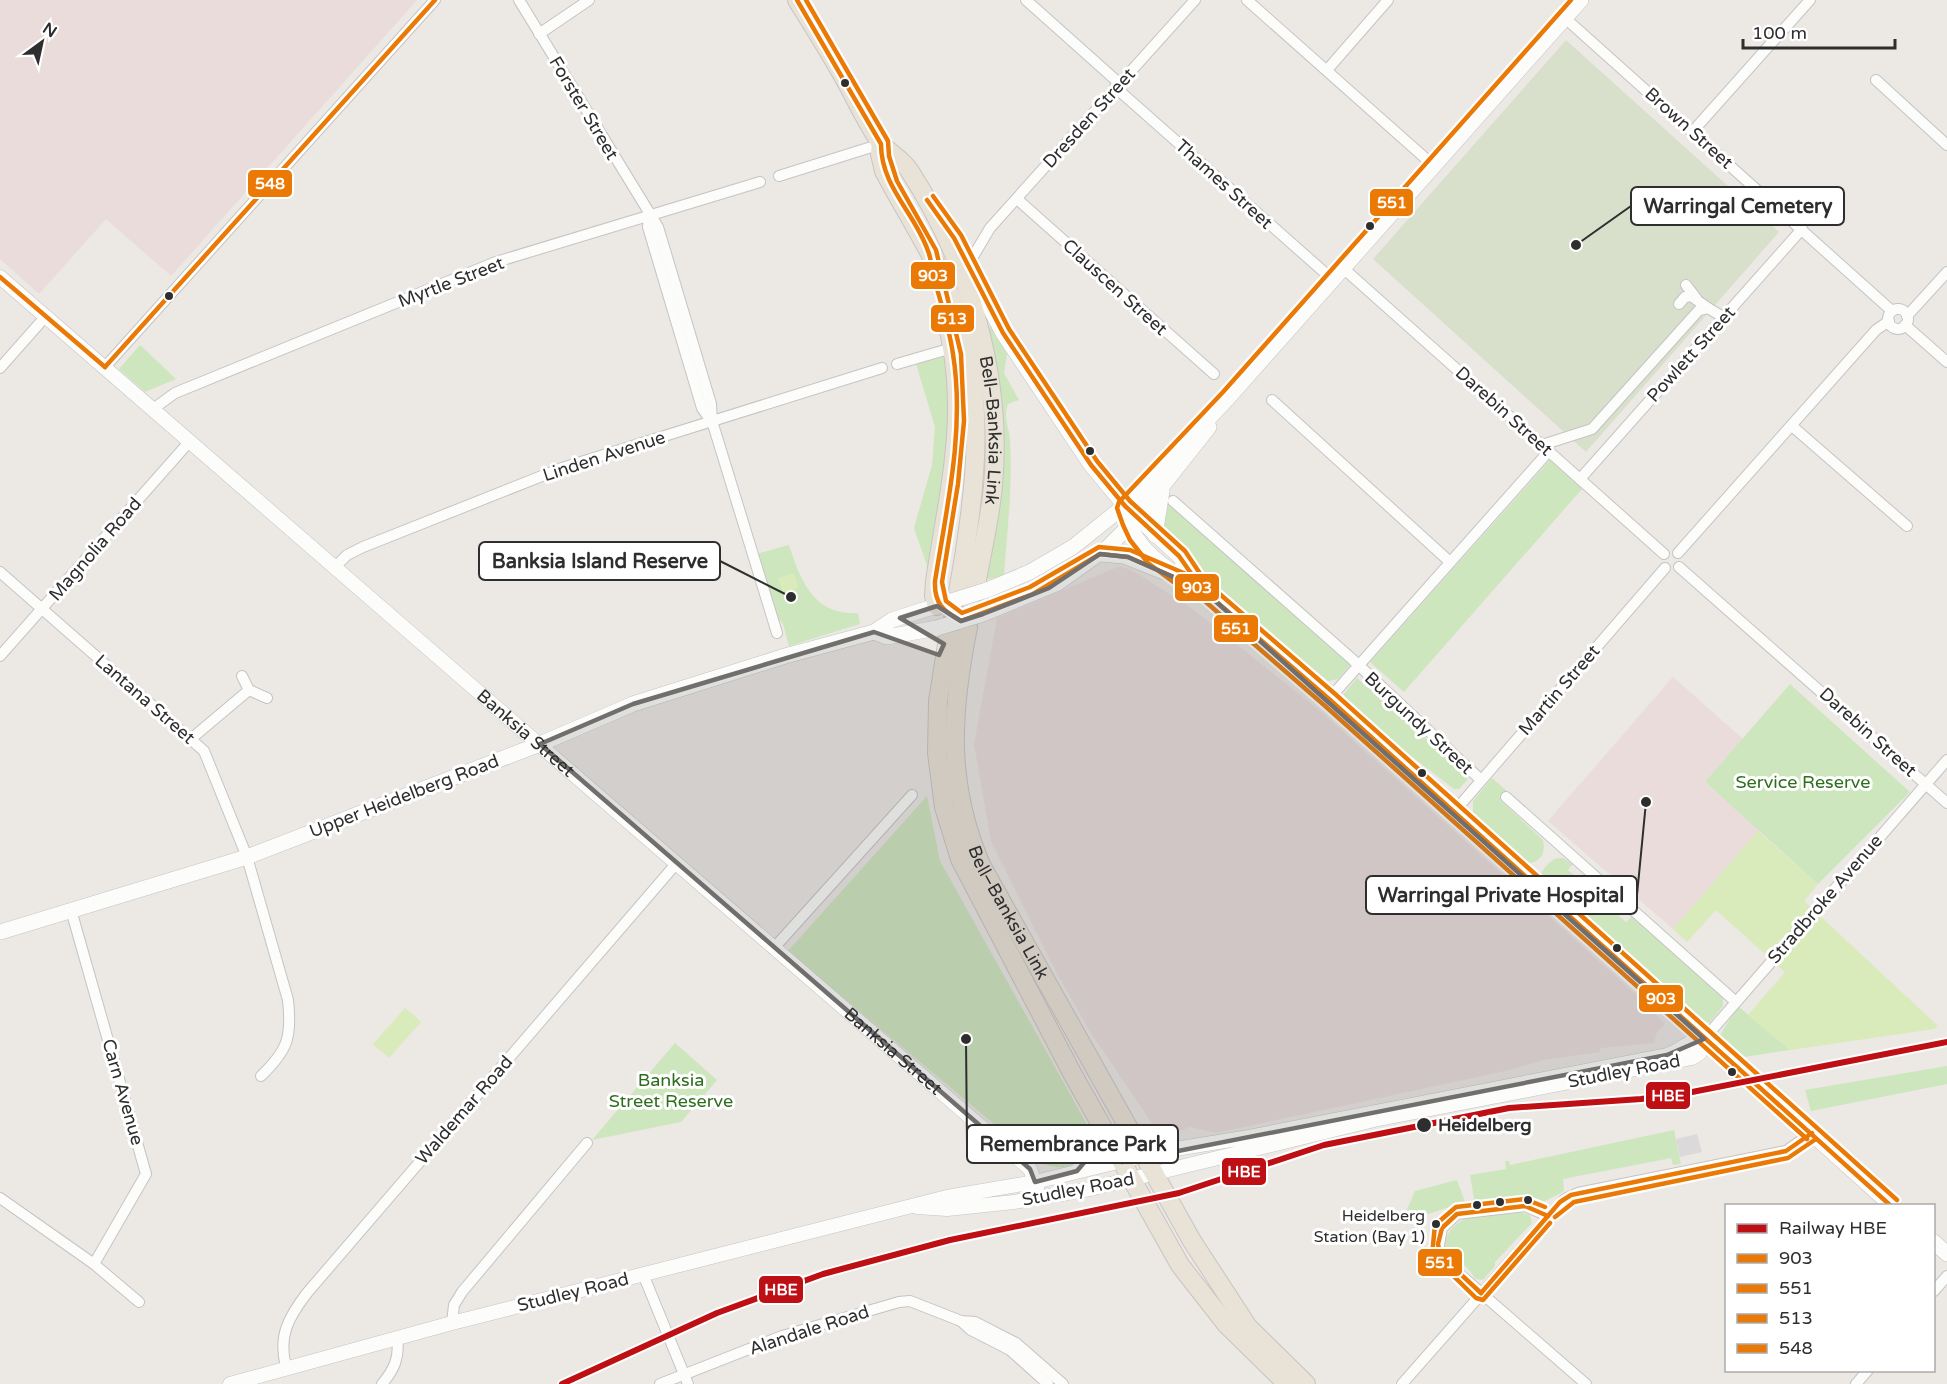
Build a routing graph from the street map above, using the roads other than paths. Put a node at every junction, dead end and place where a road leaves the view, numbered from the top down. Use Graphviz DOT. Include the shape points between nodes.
graph roads {
  1 [pos="435,0"];
  2 [pos="519,0"];
  3 [pos="589,0"];
  4 [pos="1026,0"];
  5 [pos="1195,0"];
  6 [pos="1247,0"];
  7 [pos="1388,0"];
  8 [pos="1581,0"];
  9 [pos="1810,0"];
  10 [pos="799,1"];
  11 [pos="1565,18"];
  12 [pos="539,34"];
  13 [pos="1327,70"];
  14 [pos="1876,80"];
  15 [pos="1117,85"];
  16 [pos="1693,131"];
  17 [pos="881,144"];
  18 [pos="1947,145"];
  19 [pos="1434,166"];
  20 [pos="779,176"];
  21 [pos="760,182"];
  22 [pos="1017,199"];
  23 [pos="933,211"];
  24 [pos="649,216"];
  25 [pos="1802,230"];
  26 [pos="983,236"];
  27 [pos="954,238"];
  28 [pos="929,253"];
  29 [pos="968,265"];
  30 [pos="1947,272"];
  31 [pos="1338,274"];
  32 [pos="0,277"];
  33 [pos="1686,285"];
  34 [pos="1696,298"];
  35 [pos="1679,304"];
  36 [pos="1708,308"];
  37 [pos="46,316"];
  38 [pos="1890,316"];
  39 [pos="1724,317"];
  40 [pos="1906,321"];
  41 [pos="952,348"];
  42 [pos="1947,362"];
  43 [pos="897,364"];
  44 [pos="105,367"];
  45 [pos="0,368"];
  46 [pos="882,368"];
  47 [pos="1214,374"];
  48 [pos="1229,396"];
  49 [pos="1272,400"];
  50 [pos="153,409"];
  51 [pos="712,421"];
  52 [pos="1792,426"];
  53 [pos="190,441"];
  54 [pos="1546,448"];
  55 [pos="1101,477"];
  56 [pos="1580,479"];
  57 [pos="1162,486"];
  58 [pos="1143,488"];
  59 [pos="1173,501"];
  60 [pos="1125,507"];
  61 [pos="1133,522"];
  62 [pos="1906,526"];
  63 [pos="1155,535"];
  64 [pos="1678,553"];
  65 [pos="1100,554"];
  66 [pos="1664,554"];
  67 [pos="1450,562"];
  68 [pos="335,567"];
  69 [pos="1679,567"];
  70 [pos="1665,568"];
  71 [pos="0,572"];
  72 [pos="1181,579"];
  73 [pos="982,587"];
  74 [pos="1203,590"];
  75 [pos="958,591"];
  76 [pos="940,606"];
  77 [pos="42,609"];
  78 [pos="900,618"];
  79 [pos="954,627"];
  80 [pos="874,632"];
  81 [pos="777,633"];
  82 [pos="915,634"];
  83 [pos="0,656"];
  84 [pos="1358,666"];
  85 [pos="242,676"];
  86 [pos="249,690"];
  87 [pos="267,698"];
  88 [pos="1329,699"];
  89 [pos="192,738"];
  90 [pos="540,744"];
  91 [pos="1947,760"];
  92 [pos="1480,780"];
  93 [pos="1926,784"];
  94 [pos="912,795"];
  95 [pos="1506,797"];
  96 [pos="1947,803"];
  97 [pos="1454,812"];
  98 [pos="247,857"];
  99 [pos="675,865"];
  100 [pos="71,910"];
  101 [pos="0,932"];
  102 [pos="773,949"];
  103 [pos="1736,1002"];
  104 [pos="1704,1039"];
  105 [pos="261,1076"];
  106 [pos="1812,1133"];
  107 [pos="1106,1134"];
  108 [pos="587,1143"];
  109 [pos="1207,1153"];
  110 [pos="1122,1162"];
  111 [pos="1151,1169"];
  112 [pos="1077,1171"];
  113 [pos="1035,1182"];
  114 [pos="1134,1184"];
  115 [pos="1040,1196"];
  116 [pos="0,1198"];
  117 [pos="1890,1204"];
  118 [pos="918,1207"];
  119 [pos="1548,1216"];
  120 [pos="1935,1243"];
  121 [pos="1947,1254"];
  122 [pos="94,1264"];
  123 [pos="643,1274"];
  124 [pos="1947,1276"];
  125 [pos="1935,1290"];
  126 [pos="1481,1293"];
  127 [pos="140,1302"];
  128 [pos="961,1321"];
  129 [pos="452,1323"];
  130 [pos="397,1338"];
  131 [pos="286,1367"];
  132 [pos="1867,1372"];
  133 [pos="686,1379"];
  134 [pos="230,1384"];
  135 [pos="382,1384"];
  136 [pos="660,1384"];
  137 [pos="1048,1384"];
  138 [pos="1063,1384"];
  139 [pos="1287,1384"];
  140 [pos="1306,1384"];
  141 [pos="1402,1384"];
  142 [pos="1586,1384"];
  143 [pos="1856,1384"];
  1 -- 44 [label="street"];
  2 -- 12 [label="street, Forster Street"];
  3 -- 12 [label="street"];
  4 -- 15 [label="street, Thames Street"];
  5 -- 15 [label="street, Dresden Street"];
  6 -- 13 [label="street"];
  7 -- 13 [label="street"];
  8 -- 11 [label="main road, Upper Heidelberg Road"];
  9 -- 16 [label="street"];
  10 -- 17 [label="highway"];
  11 -- 16 [label="street, Brown Street"];
  11 -- 19 [label="main road, Upper Heidelberg Road"];
  12 -- 24 [label="street, Forster Street"];
  13 -- 19 [label="street"];
  14 -- 18 [label="street"];
  15 -- 22 [label="street, Dresden Street"];
  15 -- 31 [label="street, Thames Street"];
  16 -- 25 [label="street, Brown Street"];
  17 -- 20 [label="street"];
  17 -- 23 [label="highway, Bell–Banksia Link" via="904,163"];
  17 -- 28 [label="highway" via="884,171"];
  19 -- 31 [label="main road, Upper Heidelberg Road"];
  21 -- 24 [label="street, Myrtle Street"];
  22 -- 26 [label="street, Dresden Street"];
  22 -- 47 [label="street, Clauscen Street"];
  23 -- 27 [label="main road"];
  23 -- 73 [label="highway, Bell–Banksia Link" via="972,304 991,395 993,484"];
  24 -- 50 [label="street, Myrtle Street" via="496,262 175,393"];
  24 -- 51 [label="street, Forster Street" via="648,227 702,408"];
  25 -- 38 [label="street, Brown Street"];
  25 -- 39 [label="street, Powlett Street"];
  26 -- 27 [label="street" via="967,242"];
  26 -- 29 [label="street, Dresden Street"];
  27 -- 29 [label="main road"];
  28 -- 41 [label="highway"];
  28 -- 75 [label="highway, Bell–Banksia Link" via="958,317 973,390 974,494"];
  29 -- 55 [label="main road" via="1003,333"];
  30 -- 40 [label="street"];
  31 -- 48 [label="main road, Upper Heidelberg Road"];
  31 -- 54 [label="street, Darebin Street"];
  32 -- 37 [label="street, Banksia Street"];
  33 -- 34 [label="street"];
  34 -- 35 [label="street" via="1685,297"];
  34 -- 36 [label="street"];
  36 -- 39 [label="street"];
  36 -- 54 [label="street" via="1699,310 1592,429"];
  37 -- 44 [label="street, Banksia Street"];
  37 -- 45 [label="street"];
  38 -- 40 [label="street" via="1900,310"];
  38 -- 40 [label="street" via="1894,328"];
  38 -- 52 [label="street"];
  39 -- 56 [label="street, Powlett Street"];
  40 -- 42 [label="street"];
  41 -- 43 [label="street"];
  41 -- 76 [label="highway" via="958,389 958,437 935,581 934,596"];
  44 -- 50 [label="street, Banksia Street"];
  46 -- 51 [label="street, Linden Avenue"];
  48 -- 57 [label="main road, Upper Heidelberg Road" via="1196,447"];
  48 -- 58 [label="main road, Upper Heidelberg Road"];
  49 -- 67 [label="street"];
  50 -- 53 [label="street, Banksia Street"];
  51 -- 68 [label="street, Linden Avenue" via="562,468 363,547"];
  51 -- 81 [label="street, Forster Street"];
  52 -- 62 [label="street"];
  52 -- 64 [label="street"];
  53 -- 68 [label="street, Banksia Street"];
  53 -- 77 [label="street, Magnolia Road"];
  54 -- 56 [label="street, Darebin Street"];
  54 -- 67 [label="street"];
  55 -- 58 [label="main road" via="1127,488"];
  55 -- 60 [label="main road"];
  56 -- 66 [label="street, Darebin Street"];
  57 -- 61 [label="main road, Upper Heidelberg Road"];
  57 -- 63 [label="main road"];
  58 -- 60 [label="main road, Upper Heidelberg Road"];
  59 -- 84 [label="street, Burgundy Street"];
  60 -- 61 [label="main road"];
  60 -- 73 [label="main road, Upper Heidelberg Road" via="1059,556 1030,572"];
  61 -- 63 [label="main road"];
  61 -- 65 [label="main road, Upper Heidelberg Road"];
  61 -- 72 [label="main road" via="1141,545"];
  63 -- 74 [label="main road" via="1179,556"];
  64 -- 66 [label="street" via="1672,550"];
  64 -- 69 [label="street" via="1682,562"];
  65 -- 72 [label="main road" via="1128,557"];
  65 -- 79 [label="main road, Upper Heidelberg Road, bridge" via="1049,588"];
  66 -- 70 [label="street" via="1661,563"];
  67 -- 84 [label="street"];
  68 -- 90 [label="street, Banksia Street"];
  69 -- 70 [label="street" via="1671,571"];
  69 -- 93 [label="street, Darebin Street"];
  70 -- 92 [label="street, Martin Street"];
  71 -- 77 [label="street, Lantana Street"];
  72 -- 74 [label="main road"];
  73 -- 76 [label="main road, Upper Heidelberg Road, bridge"];
  74 -- 88 [label="main road"];
  76 -- 78 [label="main road, Upper Heidelberg Road"];
  76 -- 79 [label="main road"];
  77 -- 83 [label="street, Magnolia Road"];
  77 -- 89 [label="street, Lantana Street"];
  78 -- 80 [label="main road, Upper Heidelberg Road"];
  78 -- 82 [label="main road" via="912,625"];
  79 -- 82 [label="main road, Upper Heidelberg Road"];
  79 -- 107 [label="highway, Bell–Banksia Link" via="938,701 938,772 948,825 976,892"];
  79 -- 111 [label="highway, Bell–Banksia Link" via="953,745 968,832 988,881"];
  80 -- 82 [label="main road, Upper Heidelberg Road" via="887,637"];
  80 -- 90 [label="main road, Upper Heidelberg Road" via="643,701"];
  84 -- 88 [label="street"];
  84 -- 92 [label="street, Burgundy Street"];
  85 -- 86 [label="street"];
  86 -- 87 [label="street"];
  86 -- 89 [label="street"];
  88 -- 97 [label="main road"];
  89 -- 98 [label="street, Lantana Street" via="204,751"];
  90 -- 98 [label="main road, Upper Heidelberg Road"];
  90 -- 99 [label="street, Banksia Street"];
  91 -- 93 [label="street, Stradbroke Avenue"];
  92 -- 97 [label="street, Martin Street"];
  93 -- 96 [label="street, Darebin Street"];
  93 -- 103 [label="street, Stradbroke Avenue"];
  94 -- 102 [label="street"];
  95 -- 103 [label="street"];
  97 -- 104 [label="main road"];
  98 -- 100 [label="main road, Upper Heidelberg Road"];
  98 -- 105 [label="street, Lantana Street" via="288,1000 290,1021 288,1041 281,1056"];
  99 -- 102 [label="street, Banksia Street"];
  99 -- 131 [label="street, Waldemar Road" via="307,1293 285,1327 282,1338"];
  100 -- 101 [label="main road, Upper Heidelberg Road"];
  100 -- 122 [label="street, Carn Avenue" via="146,1174"];
  102 -- 113 [label="street, Banksia Street" via="1030,1168"];
  103 -- 104 [label="street, Stradbroke Avenue"];
  104 -- 106 [label="main road"];
  104 -- 109 [label="street, Studley Road" via="1666,1055"];
  104 -- 109 [label="street, Studley Road" via="1700,1053 1688,1059 1374,1120 1228,1155"];
  106 -- 117 [label="main road"];
  106 -- 119 [label="street" via="1786,1151 1578,1193 1562,1200"];
  107 -- 110 [label="highway, Bell–Banksia Link"];
  107 -- 112 [label="street"];
  108 -- 129 [label="street" via="462,1292 454,1305"];
  109 -- 111 [label="street, Studley Road"];
  109 -- 111 [label="street, Studley Road"];
  110 -- 111 [label="street, Studley Road"];
  110 -- 112 [label="street, Studley Road"];
  110 -- 114 [label="highway, Bell–Banksia Link"];
  111 -- 114 [label="street, Studley Road"];
  111 -- 140 [label="highway" via="1248,1327"];
  112 -- 113 [label="street, Studley Road"];
  113 -- 115 [label="street, Banksia Street"];
  113 -- 118 [label="street, Studley Road" via="947,1197"];
  114 -- 115 [label="street, Studley Road"];
  114 -- 139 [label="highway" via="1180,1265 1205,1299"];
  115 -- 118 [label="street, Studley Road" via="947,1209"];
  116 -- 122 [label="street"];
  118 -- 123 [label="street, Studley Road"];
  119 -- 126 [label="street"];
  119 -- 126 [label="street" via="1523,1206 1457,1214 1442,1228 1438,1249 1444,1261"];
  120 -- 121 [label="main road"];
  122 -- 127 [label="street"];
  123 -- 129 [label="street, Studley Road"];
  123 -- 133 [label="street"];
  124 -- 125 [label="street"];
  126 -- 141 [label="street"];
  126 -- 142 [label="street"];
  128 -- 133 [label="street, Alandale Road" via="927,1306 900,1302 782,1336"];
  128 -- 137 [label="street" via="1010,1350"];
  128 -- 138 [label="street" via="975,1322 1016,1343"];
  129 -- 130 [label="street, Studley Road"];
  130 -- 131 [label="street, Studley Road"];
  130 -- 135 [label="street" via="397,1359"];
  131 -- 134 [label="street, Studley Road"];
  132 -- 143 [label="street"];
  133 -- 136 [label="street, Alandale Road"];
}
